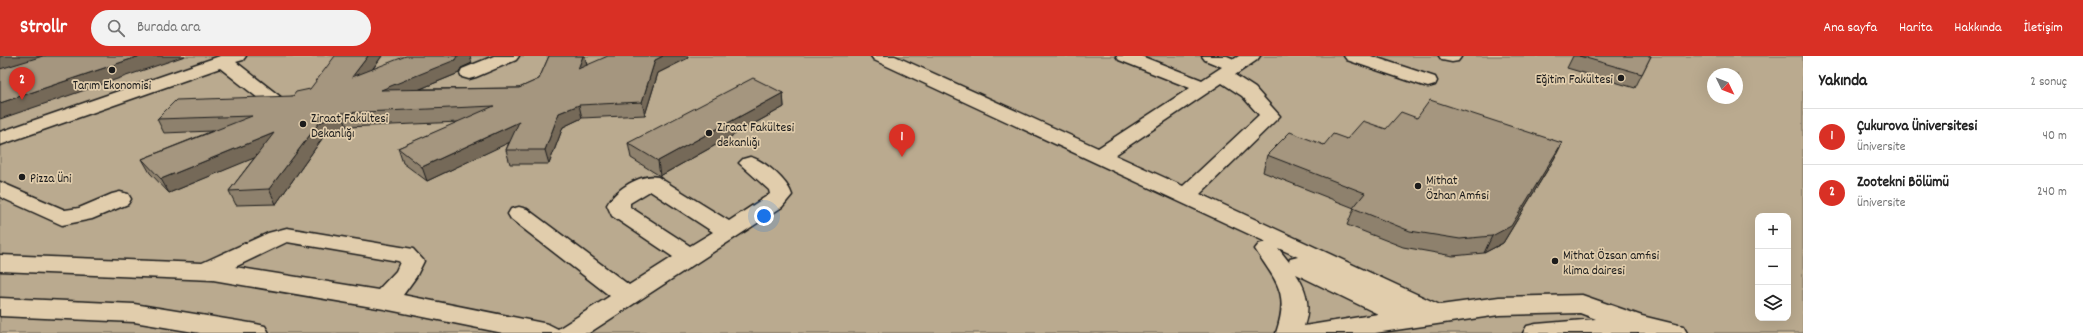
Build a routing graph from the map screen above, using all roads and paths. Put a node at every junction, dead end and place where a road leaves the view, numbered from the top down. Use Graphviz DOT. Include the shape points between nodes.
graph roads {
  1 [pos="510,56"];
  2 [pos="863,56"];
  3 [pos="880,56"];
  4 [pos="1125,56"];
  5 [pos="1211,56"];
  6 [pos="1353,56"];
  7 [pos="230,58"];
  8 [pos="1236,66"];
  9 [pos="469,73"];
  10 [pos="1428,82"];
  11 [pos="1204,87"];
  12 [pos="275,102"];
  13 [pos="0,139"];
  14 [pos="1100,156"];
  15 [pos="750,163"];
  16 [pos="0,189"];
  17 [pos="1185,196"];
  18 [pos="120,199"];
  19 [pos="519,214"];
  20 [pos="728,231"];
  21 [pos="1267,249"];
  22 [pos="690,257"];
  23 [pos="0,262"];
  24 [pos="205,272"];
  25 [pos="628,297"];
  26 [pos="384,300"];
  27 [pos="0,307"];
  28 [pos="1436,314"];
  29 [pos="1408,318"];
  30 [pos="1637,324"];
  31 [pos="256,333"];
  32 [pos="548,333"];
  33 [pos="569,333"];
  34 [pos="1290,333"];
  35 [pos="1311,333"];
  36 [pos="1536,333"];
  37 [pos="1674,333"];
  1 -- 9 [label="street"];
  2 -- 21 [label="street"];
  3 -- 14 [label="street"];
  4 -- 11 [label="street"];
  5 -- 8 [label="street"];
  6 -- 10 [label="street"];
  7 -- 12 [label="street"];
  7 -- 13 [label="street"];
  8 -- 11 [label="street"];
  8 -- 17 [label="street" via="1229,79 1250,91 1270,116"];
  11 -- 14 [label="street"];
  14 -- 17 [label="street"];
  15 -- 20 [label="street" via="778,188 782,195"];
  16 -- 18 [label="street" via="62,218 84,214"];
  17 -- 28 [label="street"];
  19 -- 25 [label="street"];
  20 -- 22 [label="street"];
  20 -- 22 [label="street" via="650,182 622,199 618,205 620,211"];
  21 -- 29 [label="street"];
  21 -- 34 [label="street" via="1292,285 1296,306"];
  22 -- 25 [label="street"];
  23 -- 24 [label="street"];
  24 -- 26 [label="street"];
  24 -- 26 [label="street" via="287,235 405,254 412,260 411,265"];
  25 -- 33 [label="street"];
  26 -- 32 [label="street"];
  27 -- 31 [label="street" via="134,313"];
  28 -- 29 [label="street"];
  28 -- 30 [label="street" via="1499,306 1582,304"];
  29 -- 35 [label="street"];
  30 -- 36 [label="street"];
  30 -- 37 [label="street"];
}
